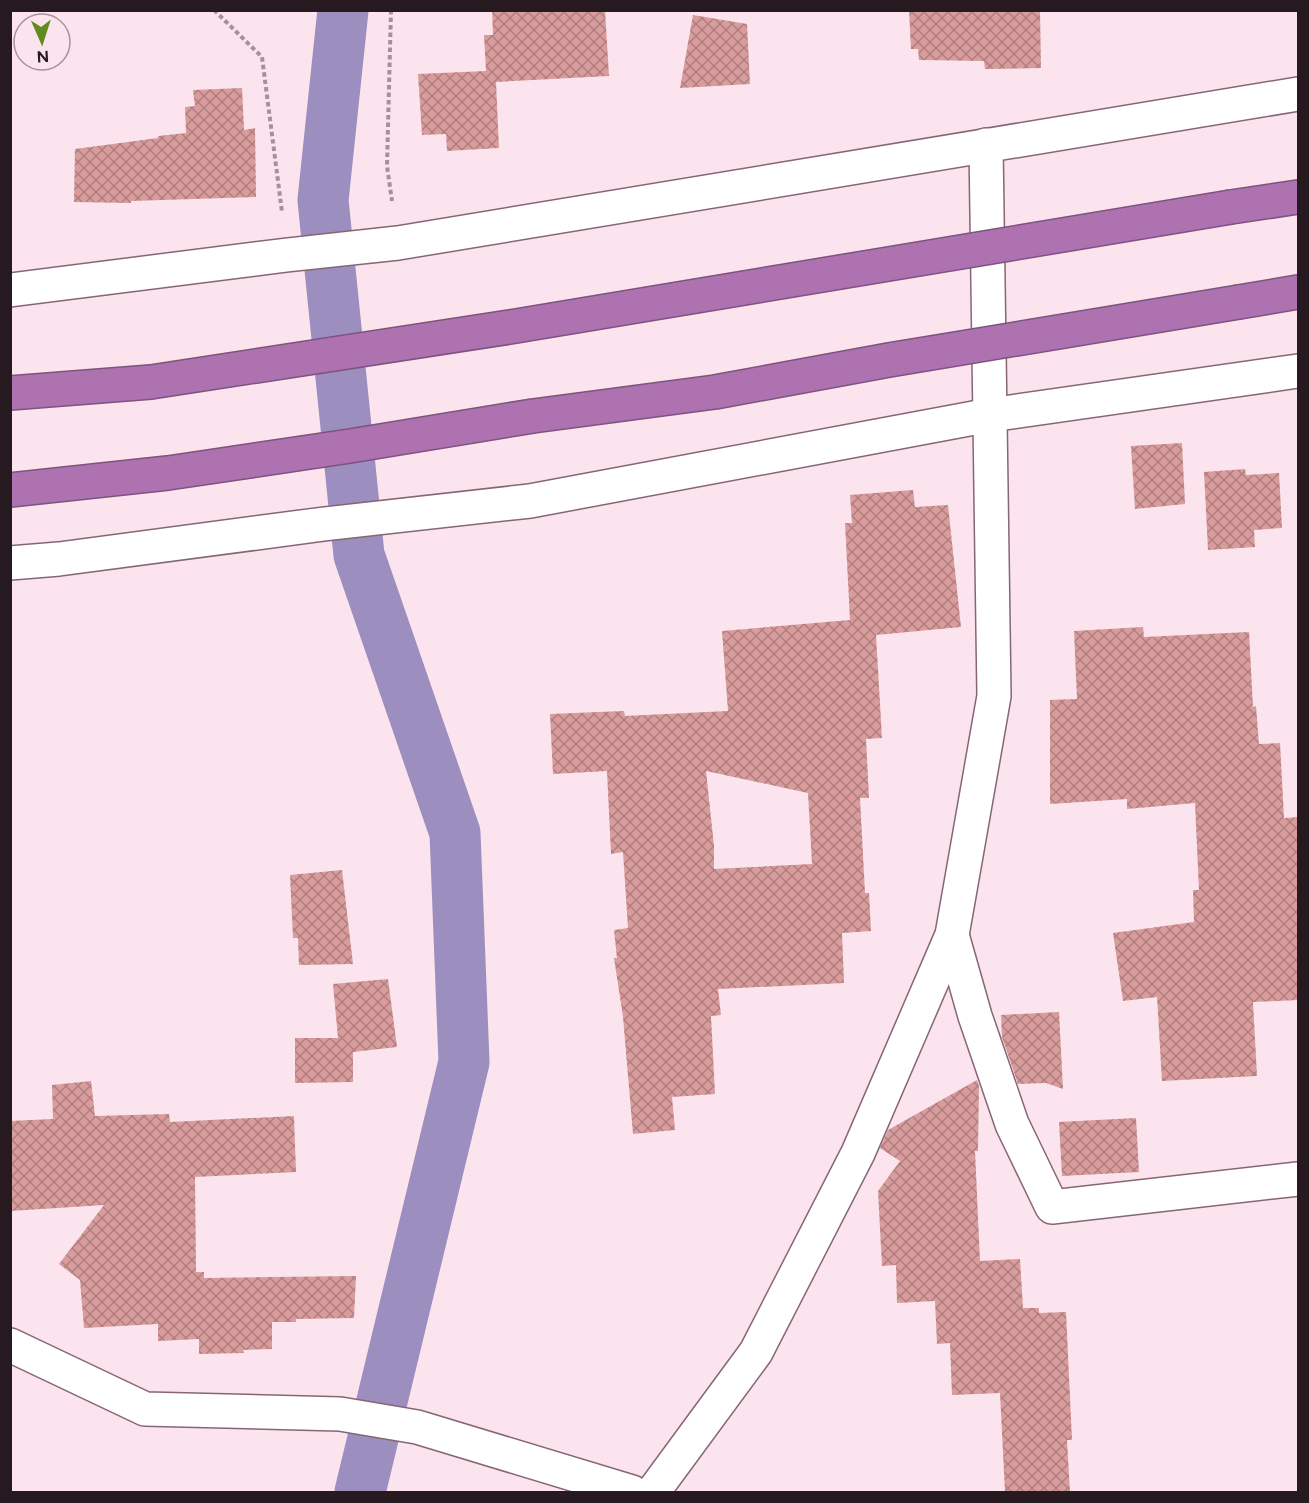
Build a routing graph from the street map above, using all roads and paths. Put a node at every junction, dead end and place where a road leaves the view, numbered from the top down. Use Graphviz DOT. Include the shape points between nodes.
graph roads {
  1 [pos="214,10"];
  2 [pos="391,10"];
  3 [pos="1299,94"];
  4 [pos="986,145"];
  5 [pos="1299,197"];
  6 [pos="398,243"];
  7 [pos="296,254"];
  8 [pos="10,290"];
  9 [pos="1299,292"];
  10 [pos="1299,370"];
  11 [pos="10,393"];
  12 [pos="990,415"];
  13 [pos="10,490"];
  14 [pos="10,563"];
  15 [pos="952,935"];
  16 [pos="1299,1179"];
  17 [pos="10,1345"];
  18 [pos="632,1492"];
  19 [pos="653,1492"];
  1 -- 7 [label="path" via="262,57"];
  2 -- 6 [label="path" via="387,166"];
  3 -- 4 [label="street"];
  4 -- 6 [label="street"];
  4 -- 12 [label="street"];
  5 -- 11 [label="highway, bridge" via="151,382"];
  6 -- 7 [label="street"];
  7 -- 8 [label="street"];
  9 -- 13 [label="highway, bridge" via="715,392 533,416 168,474"];
  10 -- 12 [label="street"];
  12 -- 14 [label="street" via="530,501"];
  12 -- 15 [label="street" via="994,696"];
  15 -- 16 [label="street" via="1012,1124 1052,1207"];
  15 -- 19 [label="street" via="858,1153 756,1352"];
  17 -- 18 [label="street" via="145,1409 340,1414 417,1427"];
}
